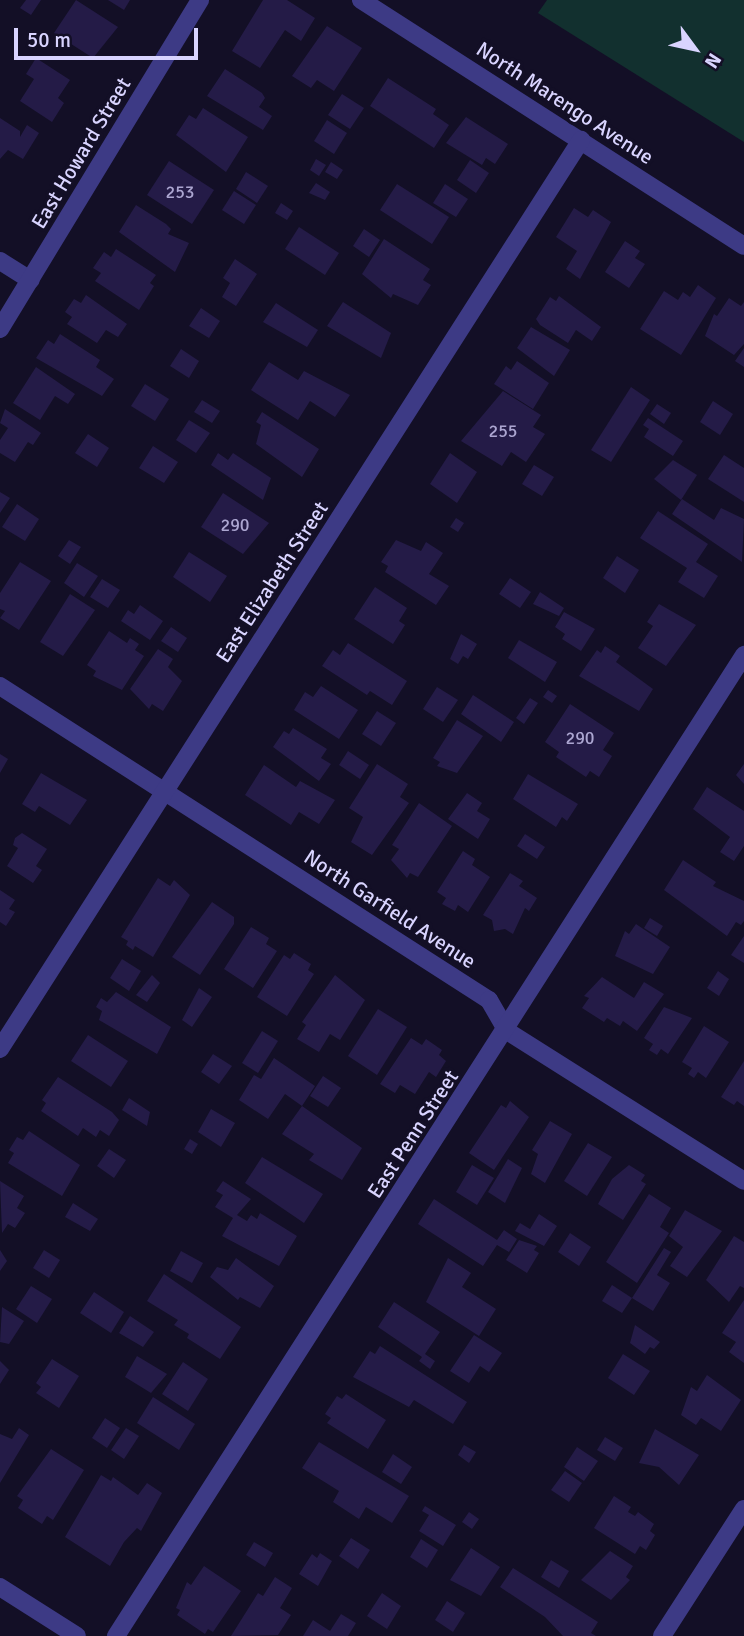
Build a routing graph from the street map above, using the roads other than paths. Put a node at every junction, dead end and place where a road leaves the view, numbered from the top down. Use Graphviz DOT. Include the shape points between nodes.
graph roads {
  1 [pos="200,0"];
  2 [pos="361,0"];
  3 [pos="581,140"];
  4 [pos="744,246"];
  5 [pos="0,261"];
  6 [pos="30,280"];
  7 [pos="1,327"];
  8 [pos="744,655"];
  9 [pos="0,685"];
  10 [pos="164,791"];
  11 [pos="507,1031"];
  12 [pos="0,1049"];
  13 [pos="744,1181"];
  14 [pos="744,1509"];
  15 [pos="0,1587"];
  16 [pos="53,1630"];
  17 [pos="77,1636"];
  18 [pos="116,1636"];
  19 [pos="662,1636"];
  1 -- 6 [label="street, East Howard Street"];
  2 -- 3 [label="street, North Marengo Avenue"];
  3 -- 4 [label="street, North Marengo Avenue"];
  3 -- 10 [label="street, East Elizabeth Street"];
  5 -- 6 [label="street"];
  6 -- 7 [label="street, East Howard Street"];
  8 -- 11 [label="street, East Penn Street"];
  9 -- 10 [label="street, North Garfield Avenue"];
  10 -- 11 [label="street, North Garfield Avenue" via="489,1000"];
  10 -- 12 [label="street, East Elizabeth Street"];
  11 -- 13 [label="street, North Garfield Avenue"];
  11 -- 18 [label="street, East Penn Street"];
  14 -- 19 [label="street"];
  15 -- 16 [label="street"];
  16 -- 17 [label="street"];
}
